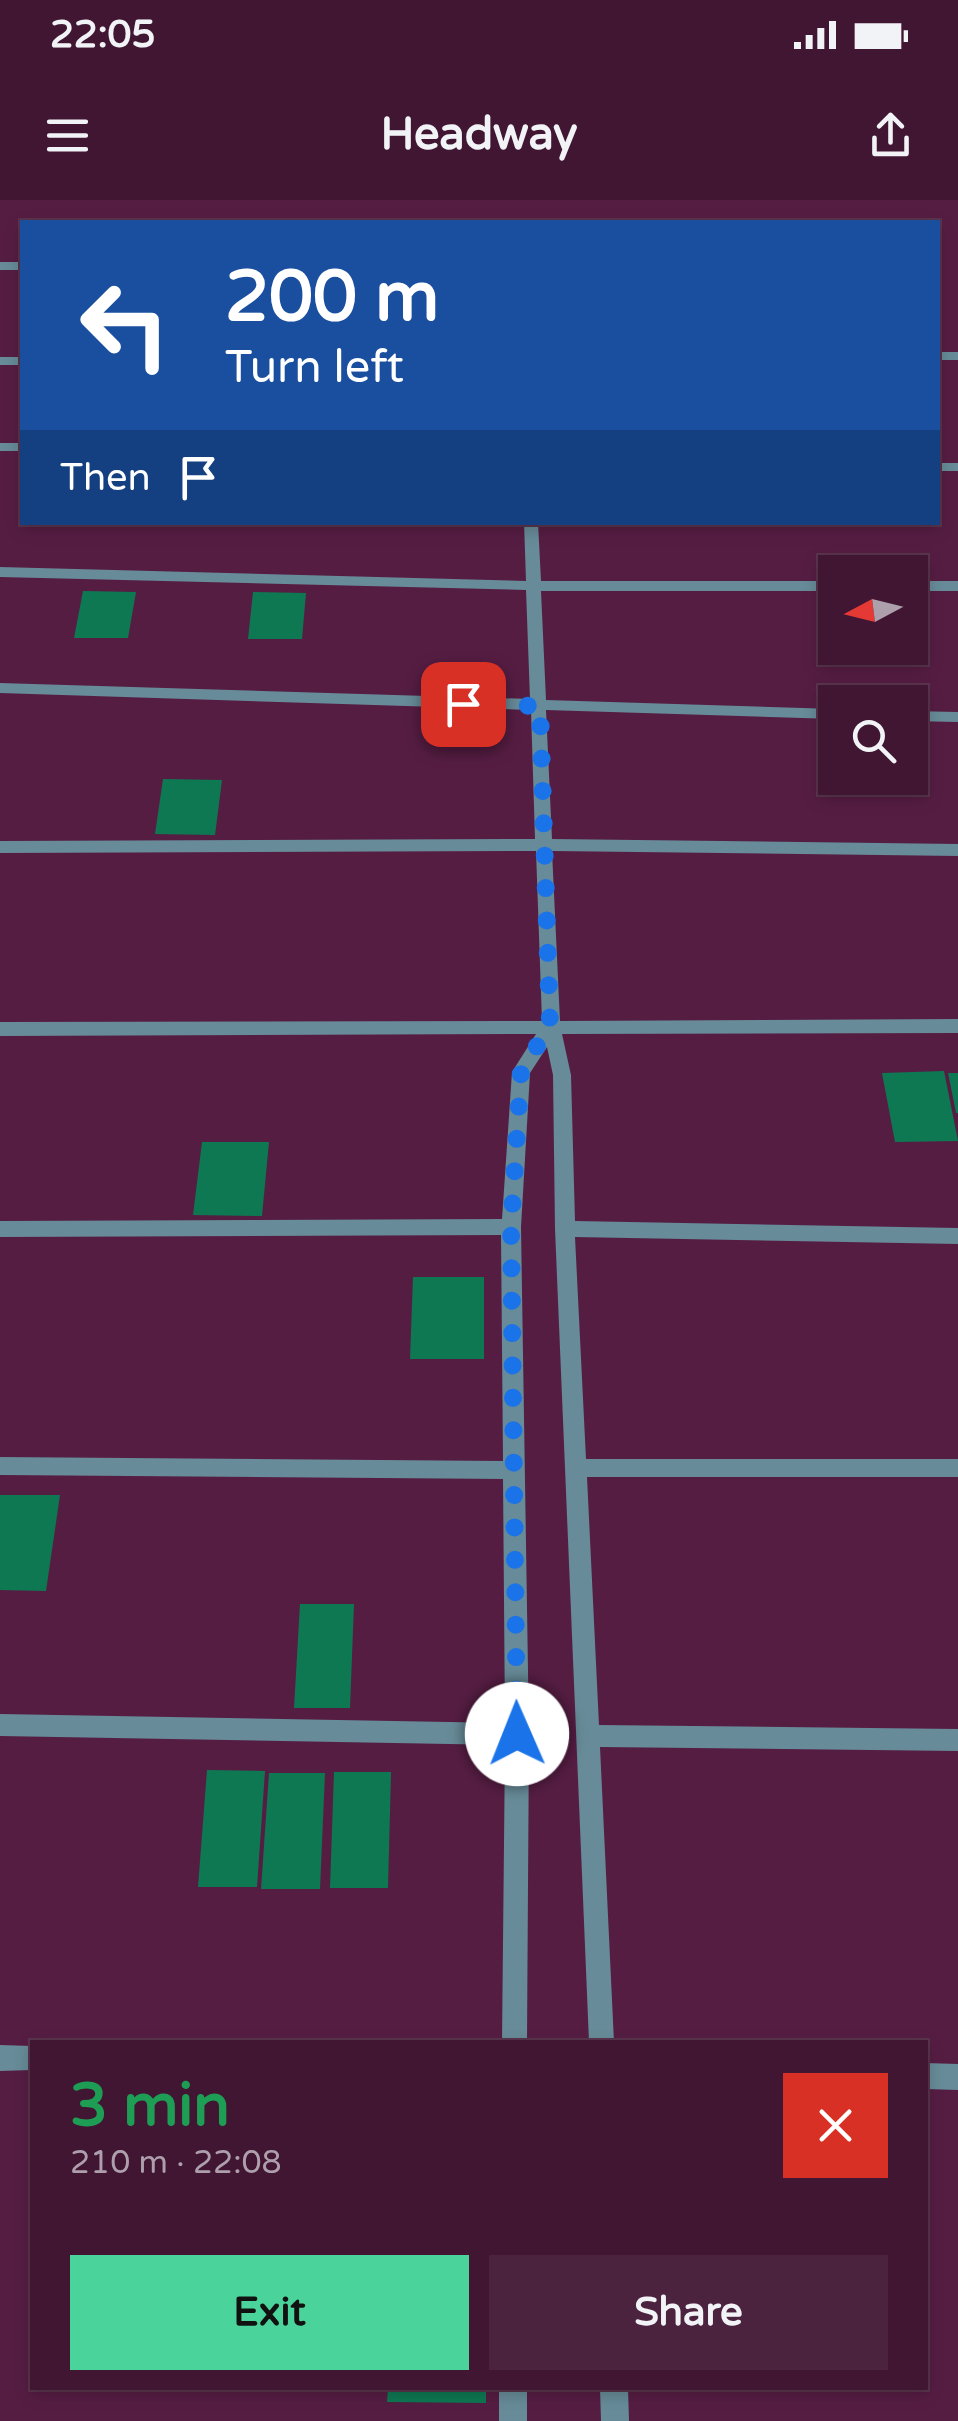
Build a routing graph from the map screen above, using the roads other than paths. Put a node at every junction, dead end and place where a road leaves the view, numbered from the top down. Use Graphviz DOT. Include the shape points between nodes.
graph roads {
  1 [pos="532,525"];
  2 [pos="0,572"];
  3 [pos="531,586"];
  4 [pos="818,586"];
  5 [pos="928,586"];
  6 [pos="958,586"];
  7 [pos="0,688"];
  8 [pos="540,706"];
  9 [pos="818,714"];
  10 [pos="928,716"];
  11 [pos="958,717"];
  12 [pos="544,845"];
  13 [pos="0,847"];
  14 [pos="958,850"];
  15 [pos="550,1025"];
  16 [pos="958,1026"];
  17 [pos="0,1029"];
  18 [pos="511,1228"];
  19 [pos="0,1229"];
  20 [pos="565,1229"];
  21 [pos="958,1236"];
  22 [pos="0,1466"];
  23 [pos="576,1468"];
  24 [pos="958,1468"];
  25 [pos="514,1470"];
  26 [pos="0,1725"];
  27 [pos="517,1734"];
  28 [pos="589,1736"];
  29 [pos="958,1740"];
  30 [pos="514,2040"];
  31 [pos="602,2040"];
  32 [pos="0,2058"];
  33 [pos="30,2058"];
  34 [pos="928,2076"];
  35 [pos="958,2076"];
  36 [pos="513,2390"];
  37 [pos="614,2390"];
  38 [pos="513,2421"];
  39 [pos="616,2421"];
  1 -- 3 [label="street"];
  2 -- 3 [label="street"];
  3 -- 4 [label="street"];
  3 -- 8 [label="street"];
  5 -- 6 [label="street"];
  7 -- 8 [label="street"];
  8 -- 9 [label="street"];
  8 -- 12 [label="street"];
  10 -- 11 [label="street"];
  12 -- 13 [label="street"];
  12 -- 14 [label="street"];
  12 -- 15 [label="street"];
  15 -- 16 [label="street"];
  15 -- 17 [label="street"];
  15 -- 18 [label="street" via="521,1072"];
  15 -- 20 [label="street" via="562,1075"];
  18 -- 19 [label="street"];
  18 -- 25 [label="street"];
  20 -- 21 [label="street"];
  20 -- 23 [label="street"];
  22 -- 25 [label="street"];
  23 -- 24 [label="street"];
  23 -- 28 [label="street"];
  25 -- 27 [label="street"];
  26 -- 27 [label="street"];
  27 -- 30 [label="street"];
  28 -- 29 [label="street"];
  28 -- 31 [label="street"];
  32 -- 33 [label="street"];
  34 -- 35 [label="street"];
  36 -- 38 [label="street"];
  37 -- 39 [label="street"];
}
